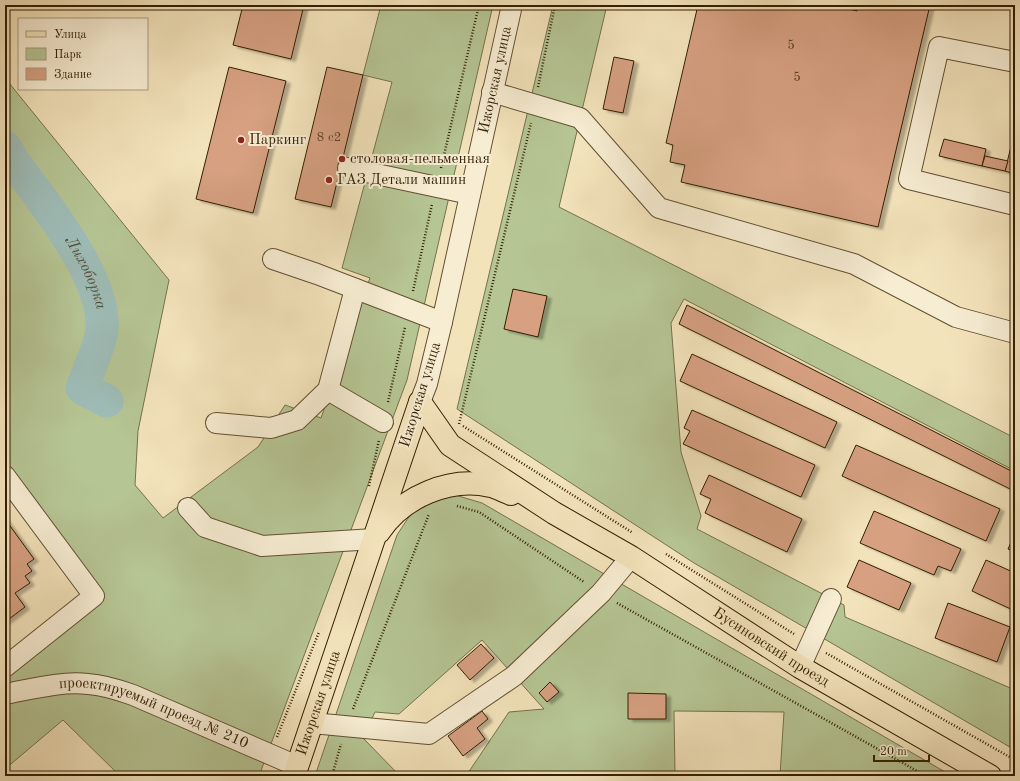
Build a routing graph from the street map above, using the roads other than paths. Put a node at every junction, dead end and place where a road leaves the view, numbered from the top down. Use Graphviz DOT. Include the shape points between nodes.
graph roads {
  1 [pos="512,5"];
  2 [pos="1015,62"];
  3 [pos="492,92"];
  4 [pos="348,168"];
  5 [pos="470,194"];
  6 [pos="1015,205"];
  7 [pos="273,259"];
  8 [pos="355,289"];
  9 [pos="442,322"];
  10 [pos="1015,333"];
  11 [pos="328,390"];
  12 [pos="420,402"];
  13 [pos="383,422"];
  14 [pos="216,423"];
  15 [pos="5,476"];
  16 [pos="188,508"];
  17 [pos="554,513"];
  18 [pos="374,539"];
  19 [pos="631,557"];
  20 [pos="831,599"];
  21 [pos="5,667"];
  22 [pos="800,667"];
  23 [pos="5,694"];
  24 [pos="312,723"];
  25 [pos="296,771"];
  26 [pos="990,776"];
  1 -- 3 [label="street, Ижорская улица"];
  2 -- 6 [label="street" via="938,47 909,179"];
  3 -- 5 [label="street, Ижорская улица"];
  3 -- 10 [label="street" via="580,118 659,208 854,264 956,317"];
  4 -- 5 [label="street"];
  5 -- 9 [label="street, Ижорская улица"];
  7 -- 8 [label="street"];
  8 -- 9 [label="street"];
  8 -- 11 [label="street"];
  9 -- 12 [label="street, Ижорская улица"];
  11 -- 13 [label="street"];
  11 -- 14 [label="street" via="297,420 270,428"];
  12 -- 17 [label="main road" via="450,445"];
  12 -- 18 [label="main road, Ижорская улица"];
  15 -- 21 [label="street" via="94,596"];
  16 -- 18 [label="street" via="204,527 262,546"];
  17 -- 18 [label="main road" via="492,486 463,484 438,489 416,498 394,515"];
  17 -- 19 [label="main road, Бусиновский проезд"];
  18 -- 24 [label="main road, Ижорская улица"];
  19 -- 22 [label="main road, Бусиновский проезд"];
  19 -- 24 [label="street" via="601,593 514,676 428,734"];
  20 -- 22 [label="street"];
  22 -- 26 [label="main road, Бусиновский проезд"];
  23 -- 25 [label="street, проектируемый проезд № 210" via="68,684 110,687 133,695"];
  24 -- 25 [label="main road, Ижорская улица"];
}
